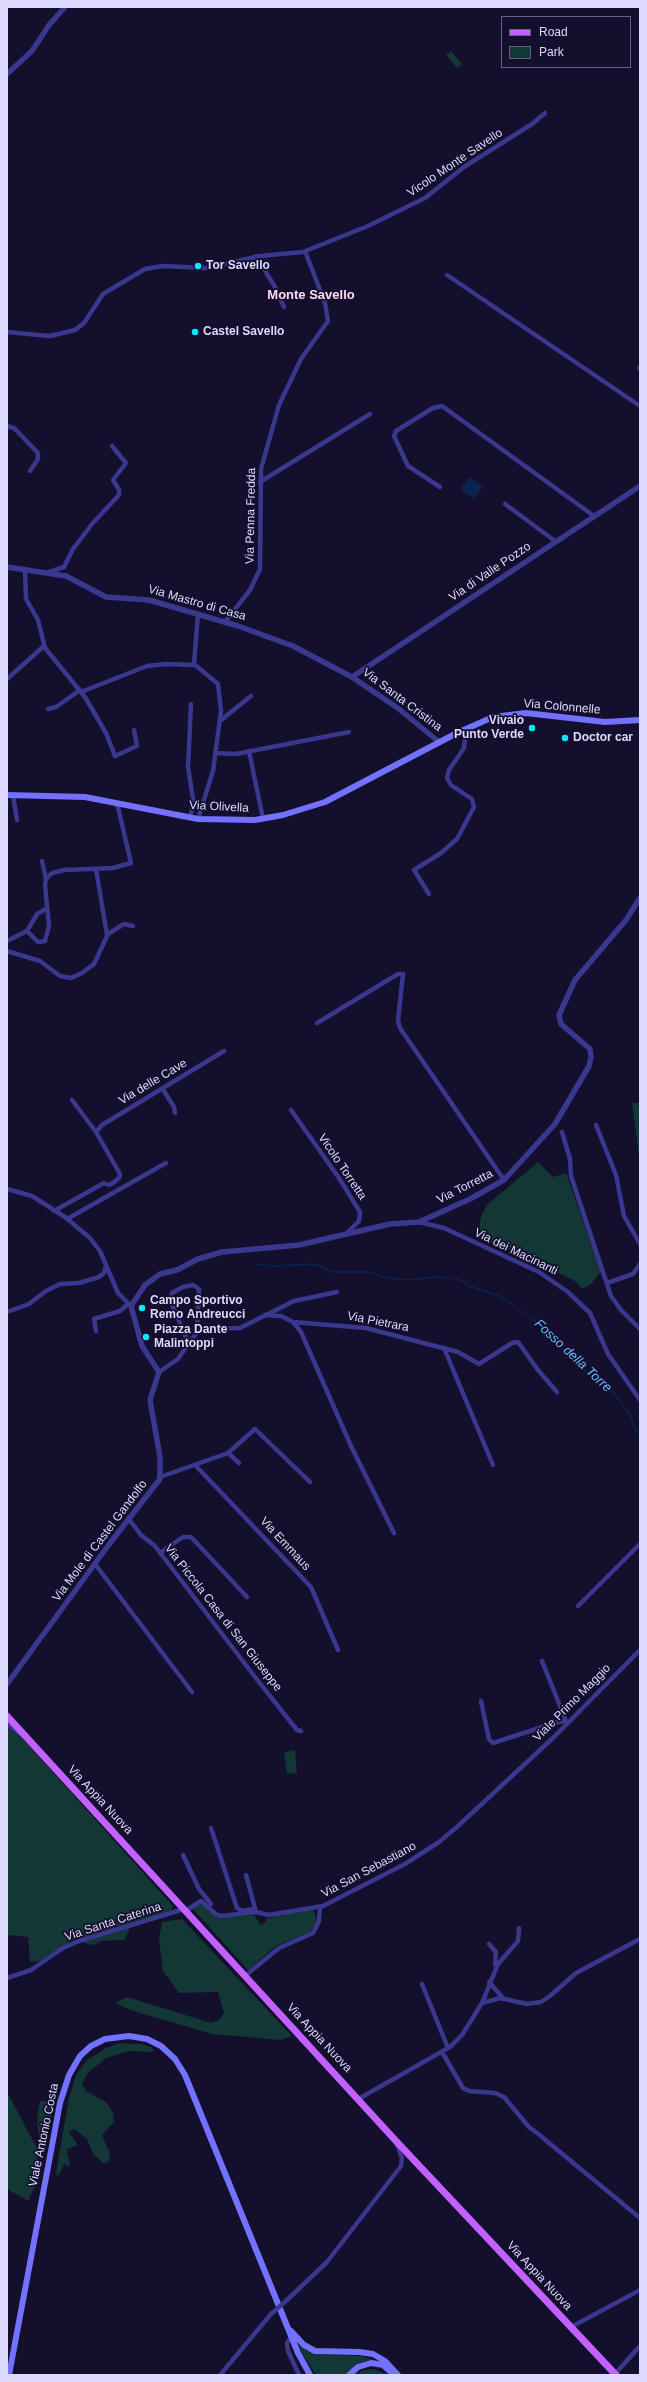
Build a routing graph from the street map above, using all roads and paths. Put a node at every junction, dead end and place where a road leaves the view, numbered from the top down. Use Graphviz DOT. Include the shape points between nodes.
graph roads {
  1 [pos="65,7"];
  2 [pos="7,74"];
  3 [pos="545,113"];
  4 [pos="305,251"];
  5 [pos="256,256"];
  6 [pos="447,275"];
  7 [pos="284,307"];
  8 [pos="7,332"];
  9 [pos="640,406"];
  10 [pos="370,414"];
  11 [pos="7,426"];
  12 [pos="112,446"];
  13 [pos="30,471"];
  14 [pos="260,482"];
  15 [pos="640,486"];
  16 [pos="440,487"];
  17 [pos="505,504"];
  18 [pos="594,516"];
  19 [pos="555,542"];
  20 [pos="7,567"];
  21 [pos="25,569"];
  22 [pos="46,573"];
  23 [pos="198,614"];
  24 [pos="225,622"];
  25 [pos="44,646"];
  26 [pos="194,665"];
  27 [pos="352,677"];
  28 [pos="7,679"];
  29 [pos="80,691"];
  30 [pos="251,696"];
  31 [pos="191,704"];
  32 [pos="48,709"];
  33 [pos="640,720"];
  34 [pos="220,721"];
  35 [pos="134,730"];
  36 [pos="462,730"];
  37 [pos="349,732"];
  38 [pos="439,742"];
  39 [pos="249,752"];
  40 [pos="216,753"];
  41 [pos="10,795"];
  42 [pos="117,803"];
  43 [pos="189,818"];
  44 [pos="198,819"];
  45 [pos="263,819"];
  46 [pos="17,820"];
  47 [pos="42,861"];
  48 [pos="96,869"];
  49 [pos="46,879"];
  50 [pos="429,894"];
  51 [pos="640,898"];
  52 [pos="46,910"];
  53 [pos="133,926"];
  54 [pos="27,931"];
  55 [pos="107,935"];
  56 [pos="7,941"];
  57 [pos="7,951"];
  58 [pos="317,1022"];
  59 [pos="224,1051"];
  60 [pos="162,1088"];
  61 [pos="72,1100"];
  62 [pos="291,1110"];
  63 [pos="175,1113"];
  64 [pos="596,1124"];
  65 [pos="96,1132"];
  66 [pos="562,1132"];
  67 [pos="166,1163"];
  68 [pos="504,1180"];
  69 [pos="7,1190"];
  70 [pos="54,1211"];
  71 [pos="66,1219"];
  72 [pos="419,1222"];
  73 [pos="346,1234"];
  74 [pos="640,1244"];
  75 [pos="640,1264"];
  76 [pos="106,1266"];
  77 [pos="607,1283"];
  78 [pos="337,1292"];
  79 [pos="129,1305"];
  80 [pos="7,1312"];
  81 [pos="265,1315"];
  82 [pos="293,1322"];
  83 [pos="640,1329"];
  84 [pos="96,1331"];
  85 [pos="198,1332"];
  86 [pos="190,1344"];
  87 [pos="444,1348"];
  88 [pos="158,1372"];
  89 [pos="557,1392"];
  90 [pos="640,1400"];
  91 [pos="228,1453"];
  92 [pos="239,1463"];
  93 [pos="493,1465"];
  94 [pos="196,1466"];
  95 [pos="160,1477"];
  96 [pos="310,1482"];
  97 [pos="128,1518"];
  98 [pos="394,1533"];
  99 [pos="640,1544"];
  100 [pos="160,1553"];
  101 [pos="95,1564"];
  102 [pos="247,1597"];
  103 [pos="578,1606"];
  104 [pos="338,1650"];
  105 [pos="640,1650"];
  106 [pos="542,1661"];
  107 [pos="7,1684"];
  108 [pos="192,1692"];
  109 [pos="481,1701"];
  110 [pos="7,1716"];
  111 [pos="567,1722"];
  112 [pos="7,1723"];
  113 [pos="301,1731"];
  114 [pos="28,1738"];
  115 [pos="517,1770"];
  116 [pos="212,1828"];
  117 [pos="183,1855"];
  118 [pos="246,1875"];
  119 [pos="320,1907"];
  120 [pos="186,1909"];
  121 [pos="256,1912"];
  122 [pos="221,1916"];
  123 [pos="519,1928"];
  124 [pos="640,1939"];
  125 [pos="489,1944"];
  126 [pos="494,1971"];
  127 [pos="246,1975"];
  128 [pos="7,1978"];
  129 [pos="489,1982"];
  130 [pos="422,1984"];
  131 [pos="503,1998"];
  132 [pos="482,2003"];
  133 [pos="448,2048"];
  134 [pos="442,2052"];
  135 [pos="360,2098"];
  136 [pos="396,2140"];
  137 [pos="640,2218"];
  138 [pos="640,2290"];
  139 [pos="286,2324"];
  140 [pos="571,2327"];
  141 [pos="291,2337"];
  142 [pos="639,2347"];
  143 [pos="9,2375"];
  144 [pos="220,2375"];
  145 [pos="299,2375"];
  146 [pos="310,2375"];
  147 [pos="349,2375"];
  148 [pos="394,2375"];
  149 [pos="398,2375"];
  150 [pos="616,2375"];
  1 -- 2 [label="street" via="32,50"];
  3 -- 4 [label="street, Vicolo Monte Savello" via="464,167 420,201 374,224"];
  4 -- 5 [label="street, Vicolo Monte Savello"];
  4 -- 14 [label="street, Via Penna Fredda" via="324,299 328,321 301,359 282,399 265,450"];
  5 -- 7 [label="street"];
  5 -- 8 [label="street, Vicolo Monte Savello" via="206,268 166,266 145,269 103,294 84,323 76,330 50,336"];
  6 -- 9 [label="street"];
  10 -- 14 [label="street"];
  11 -- 13 [label="street" via="14,428 38,453 38,460"];
  12 -- 22 [label="street" via="126,463 113,480 119,495 92,524 73,549 64,567"];
  14 -- 24 [label="street, Via Penna Fredda" via="260,569 249,593"];
  15 -- 18 [label="street, Via di Valle Pozzo"];
  16 -- 18 [label="street" via="408,466 394,434 433,408 442,406"];
  17 -- 19 [label="street"];
  18 -- 19 [label="street, Via di Valle Pozzo"];
  19 -- 27 [label="street, Via di Valle Pozzo"];
  20 -- 21 [label="street, Via Mastro di Casa"];
  21 -- 22 [label="street, Via Mastro di Casa"];
  21 -- 25 [label="street" via="26,599 38,620"];
  22 -- 23 [label="street, Via Mastro di Casa" via="74,579 106,597 146,599"];
  23 -- 24 [label="street, Via Mastro di Casa"];
  23 -- 26 [label="street"];
  24 -- 27 [label="street, Via Mastro di Casa" via="296,648"];
  25 -- 28 [label="street"];
  25 -- 29 [label="street"];
  26 -- 29 [label="street" via="147,666"];
  26 -- 34 [label="street" via="218,684"];
  27 -- 38 [label="street, Via Santa Cristina" via="399,709"];
  29 -- 32 [label="street" via="56,707"];
  29 -- 35 [label="street" via="106,733 115,756 137,746"];
  30 -- 34 [label="street"];
  31 -- 43 [label="street" via="188,767 194,805"];
  33 -- 36 [label="main road, Via Colonnelle" via="605,722 518,714 491,718"];
  34 -- 40 [label="street"];
  36 -- 38 [label="main road, Via Colonnelle"];
  36 -- 50 [label="street" via="464,748 447,777 450,785 473,800 474,807 457,839 414,870"];
  37 -- 39 [label="street"];
  38 -- 45 [label="main road, Via Olivella" via="337,797 297,811"];
  39 -- 40 [label="street"];
  39 -- 45 [label="street"];
  40 -- 44 [label="street"];
  41 -- 42 [label="main road, Via Olivella" via="71,796"];
  41 -- 46 [label="street"];
  42 -- 43 [label="main road, Via Olivella"];
  42 -- 48 [label="street" via="131,863 121,867"];
  43 -- 44 [label="main road, Via Olivella"];
  44 -- 45 [label="main road, Via Olivella"];
  47 -- 49 [label="street"];
  48 -- 49 [label="street" via="60,870"];
  48 -- 55 [label="street"];
  49 -- 52 [label="street"];
  51 -- 68 [label="street, Via Torretta" via="626,920 575,980 559,1015 561,1024 591,1050 589,1066 555,1124"];
  52 -- 54 [label="street" via="37,914"];
  52 -- 54 [label="street" via="49,926 45,941 38,942"];
  53 -- 55 [label="street" via="124,924"];
  54 -- 56 [label="street"];
  55 -- 57 [label="street" via="94,964 71,978 59,975 40,961"];
  58 -- 68 [label="street" via="398,974 403,974 398,1020 400,1028"];
  59 -- 60 [label="street, Via delle Cave"];
  60 -- 63 [label="street"];
  60 -- 65 [label="street, Via delle Cave" via="102,1124"];
  61 -- 65 [label="street"];
  62 -- 73 [label="street, Vicolo Torretta" via="360,1212 359,1221"];
  64 -- 74 [label="street" via="616,1175 624,1216"];
  65 -- 70 [label="street" via="118,1167 119,1178 109,1185 104,1183"];
  66 -- 77 [label="street" via="574,1183"];
  67 -- 71 [label="street"];
  68 -- 72 [label="street, Via Torretta" via="475,1197"];
  69 -- 70 [label="street" via="28,1194"];
  70 -- 71 [label="street"];
  71 -- 76 [label="street" via="95,1244"];
  72 -- 73 [label="street, Via Torretta" via="390,1224"];
  72 -- 90 [label="street, Via dei Macinanti" via="444,1228 511,1258 547,1276 568,1292 590,1313 608,1354"];
  73 -- 79 [label="street, Via Torretta" via="299,1245 236,1250 206,1256 177,1270 155,1276"];
  75 -- 77 [label="street" via="633,1274"];
  76 -- 79 [label="street" via="117,1290"];
  76 -- 80 [label="street" via="104,1273 99,1277 80,1283 60,1284 31,1303"];
  77 -- 83 [label="street" via="615,1302"];
  78 -- 81 [label="street" via="294,1301"];
  79 -- 84 [label="street" via="120,1311 94,1319"];
  79 -- 88 [label="street" via="142,1348"];
  81 -- 82 [label="street, Via Pietrara" via="281,1316"];
  81 -- 85 [label="street" via="240,1328 207,1328"];
  82 -- 87 [label="street, Via Pietrara" via="355,1326"];
  82 -- 98 [label="street" via="300,1330 351,1446"];
  85 -- 86 [label="street"];
  85 -- 86 [label="street" via="199,1291 195,1286 185,1286 173,1292 170,1300"];
  86 -- 88 [label="street" via="175,1363"];
  87 -- 89 [label="street, Via Pietrara" via="464,1354 479,1364 511,1343 518,1342"];
  87 -- 93 [label="street"];
  88 -- 95 [label="street, Via Mole di Castel Gandolfo" via="150,1400 160,1457"];
  91 -- 92 [label="street"];
  91 -- 94 [label="street"];
  91 -- 96 [label="street" via="257,1430"];
  94 -- 95 [label="street"];
  94 -- 104 [label="street, Via Emmaus" via="311,1587"];
  95 -- 97 [label="street, Via Mole di Castel Gandolfo" via="156,1486"];
  97 -- 100 [label="street, Via Piccola Casa di San Giuseppe"];
  97 -- 101 [label="street, Via Mole di Castel Gandolfo"];
  99 -- 103 [label="street"];
  100 -- 102 [label="street" via="184,1537 191,1537"];
  100 -- 113 [label="street, Via Piccola Casa di San Giuseppe" via="255,1677 297,1730"];
  101 -- 107 [label="street, Via Mole di Castel Gandolfo"];
  101 -- 108 [label="street"];
  105 -- 111 [label="street, Viale Primo Maggio"];
  106 -- 111 [label="street"];
  109 -- 111 [label="street" via="488,1737 492,1743 525,1731"];
  110 -- 114 [label="main road, Via Appia Nuova"];
  111 -- 115 [label="street, Viale Primo Maggio"];
  112 -- 114 [label="street"];
  114 -- 120 [label="main road, Via Appia Nuova"];
  115 -- 119 [label="street, Via San Sebastiano" via="434,1846 352,1893"];
  116 -- 121 [label="street" via="237,1907 242,1911 252,1909"];
  117 -- 122 [label="street" via="199,1889"];
  118 -- 121 [label="street"];
  119 -- 121 [label="street, Via San Sebastiano" via="267,1915"];
  119 -- 127 [label="street" via="319,1921 312,1933 277,1949"];
  120 -- 122 [label="street" via="202,1901"];
  120 -- 127 [label="main road, Via Appia Nuova"];
  120 -- 128 [label="street, Via Santa Caterina" via="79,1941 63,1948 31,1970"];
  121 -- 122 [label="street, Via San Sebastiano"];
  123 -- 126 [label="street" via="517,1942"];
  124 -- 131 [label="street" via="576,1973 540,2002 527,2004"];
  125 -- 126 [label="street" via="497,1956"];
  126 -- 129 [label="street"];
  127 -- 135 [label="main road, Via Appia Nuova"];
  129 -- 131 [label="street"];
  129 -- 132 [label="street"];
  130 -- 133 [label="street"];
  131 -- 132 [label="street"];
  132 -- 133 [label="street" via="460,2037"];
  133 -- 134 [label="street"];
  134 -- 135 [label="street"];
  134 -- 137 [label="street" via="463,2088 504,2097 529,2127"];
  135 -- 136 [label="main road, Via Appia Nuova"];
  136 -- 140 [label="main road, Via Appia Nuova"];
  136 -- 144 [label="street, bridge" via="402,2158 401,2166 324,2267 271,2314"];
  138 -- 140 [label="street"];
  139 -- 141 [label="main road"];
  139 -- 143 [label="main road, Viale Antonio Costa" via="193,2093 180,2067 168,2051 151,2040 136,2036 113,2037 97,2042 83,2053 74,2065 65,2086"];
  139 -- 149 [label="main road" via="298,2340 311,2349 373,2354 385,2361"];
  140 -- 150 [label="main road, Via Appia Nuova"];
  141 -- 145 [label="street" via="287,2348"];
  141 -- 146 [label="main road"];
  142 -- 150 [label="street"];
  147 -- 148 [label="main road" via="362,2365 376,2363"];
}
